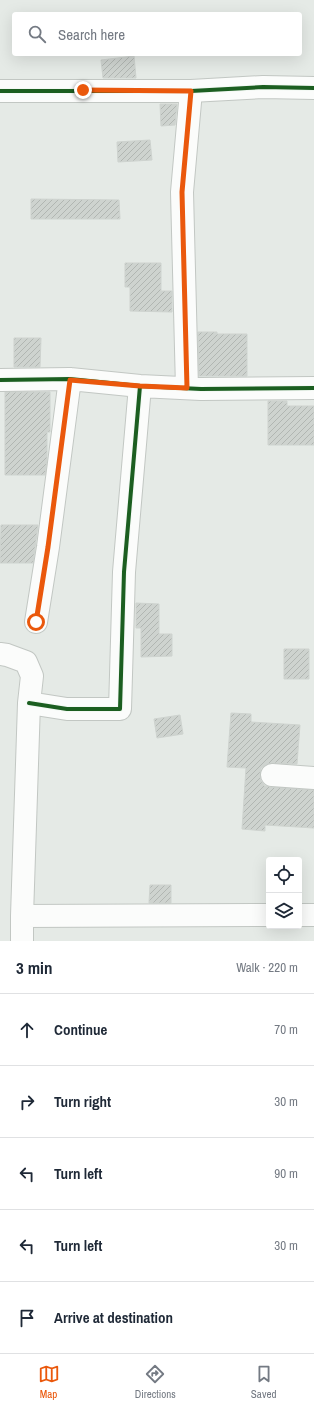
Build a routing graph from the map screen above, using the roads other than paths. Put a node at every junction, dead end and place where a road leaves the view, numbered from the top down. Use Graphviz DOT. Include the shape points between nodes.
graph roads {
  1 [pos="314,88"];
  2 [pos="0,91"];
  3 [pos="191,91"];
  4 [pos="0,380"];
  5 [pos="70,380"];
  6 [pos="140,386"];
  7 [pos="187,388"];
  8 [pos="314,388"];
  9 [pos="36,622"];
  10 [pos="0,654"];
  11 [pos="29,703"];
  12 [pos="272,775"];
  13 [pos="314,778"];
  14 [pos="266,915"];
  15 [pos="302,915"];
  16 [pos="314,915"];
  17 [pos="22,916"];
  18 [pos="22,941"];
  1 -- 3 [label="street" via="263,87"];
  2 -- 3 [label="street"];
  3 -- 7 [label="street" via="182,192"];
  4 -- 5 [label="street"];
  5 -- 6 [label="street"];
  5 -- 9 [label="street"];
  6 -- 7 [label="street"];
  6 -- 11 [label="street" via="124,572 120,709 67,709"];
  7 -- 8 [label="street"];
  10 -- 11 [label="street" via="26,662 32,676"];
  11 -- 17 [label="street"];
  12 -- 13 [label="street"];
  14 -- 17 [label="street"];
  15 -- 16 [label="street"];
  17 -- 18 [label="street"];
}
